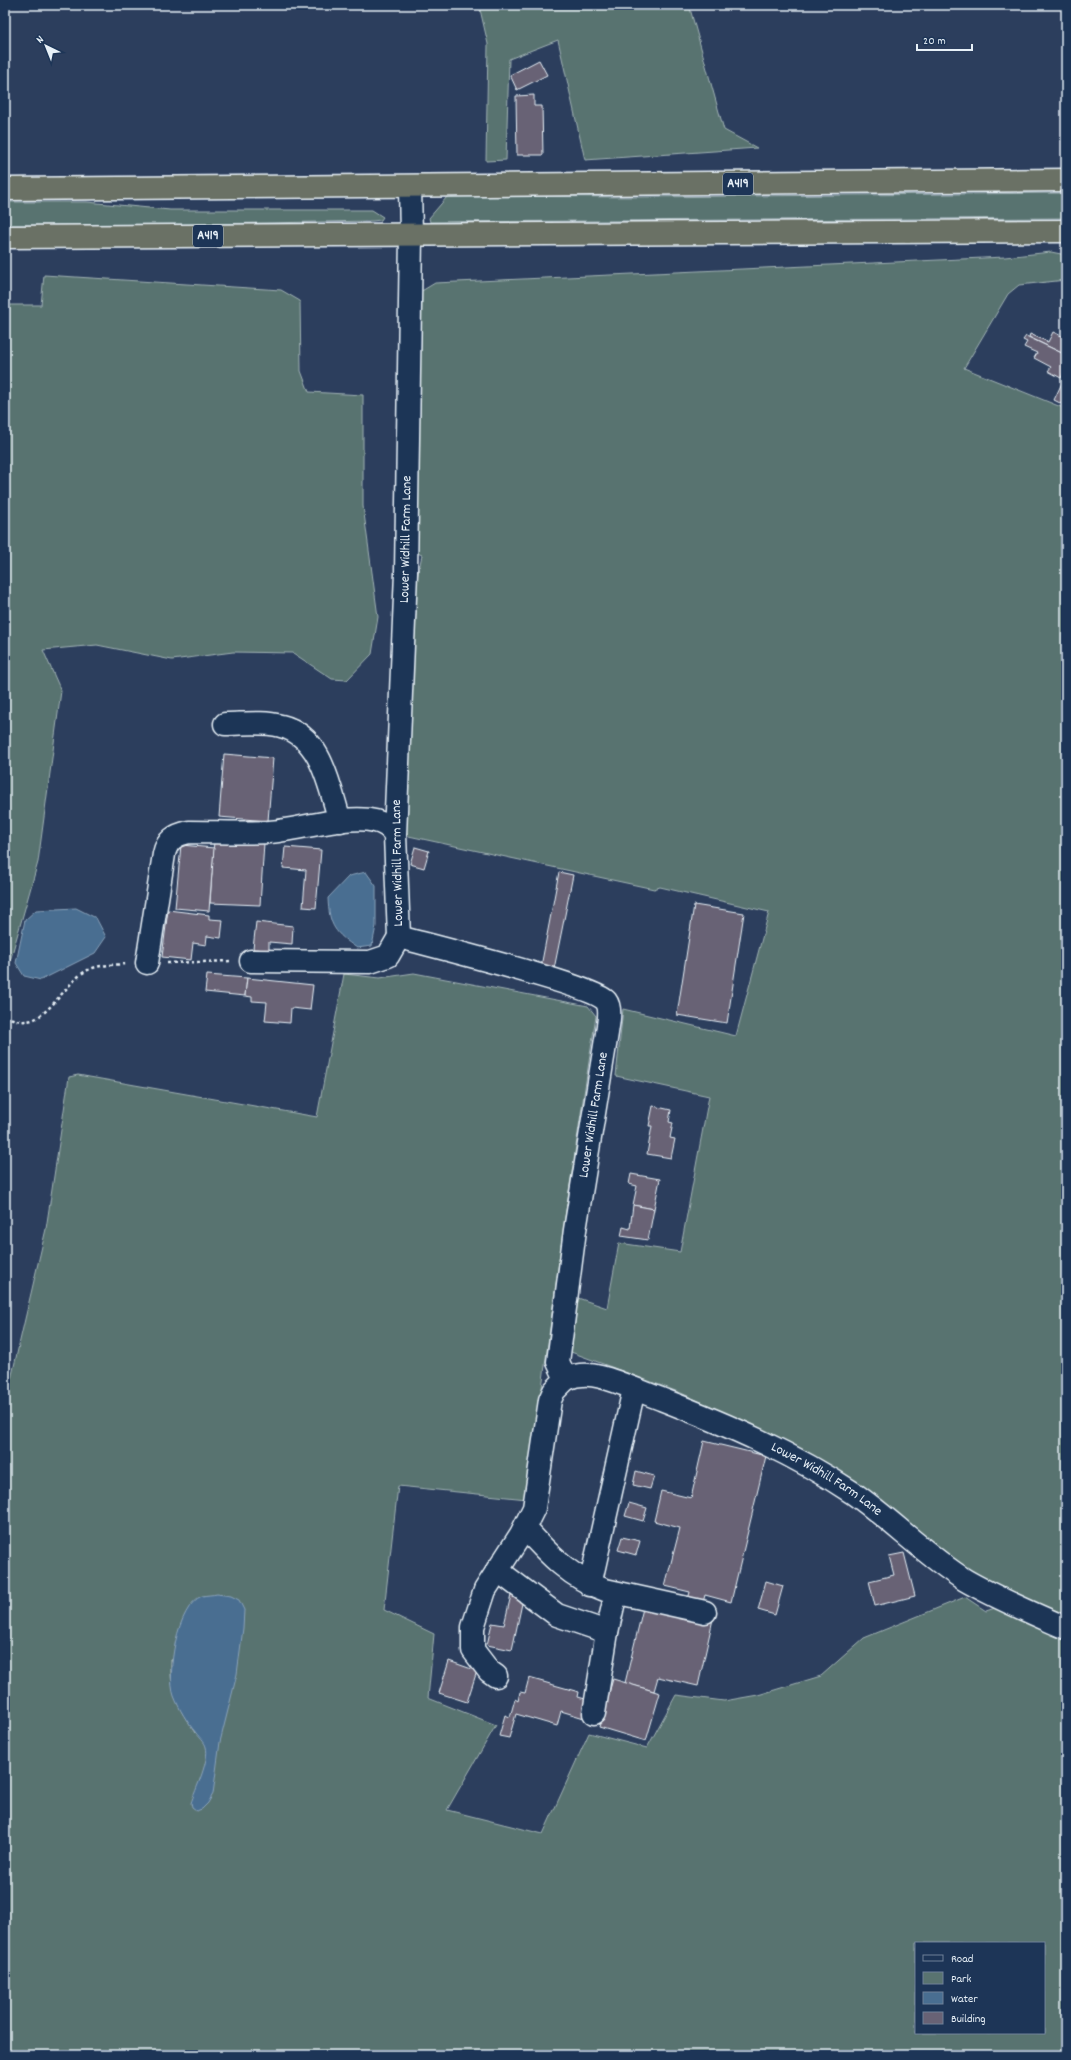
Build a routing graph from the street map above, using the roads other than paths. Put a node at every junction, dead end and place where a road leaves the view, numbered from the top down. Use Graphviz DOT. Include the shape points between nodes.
graph roads {
  1 [pos="1066,180"];
  2 [pos="410,187"];
  3 [pos="5,189"];
  4 [pos="1066,231"];
  5 [pos="412,235"];
  6 [pos="5,237"];
  7 [pos="225,724"];
  8 [pos="340,821"];
  9 [pos="396,835"];
  10 [pos="399,937"];
  11 [pos="251,960"];
  12 [pos="147,963"];
  13 [pos="566,1379"];
  14 [pos="634,1389"];
  15 [pos="525,1528"];
  16 [pos="497,1570"];
  17 [pos="590,1585"];
  18 [pos="616,1593"];
  19 [pos="705,1612"];
  20 [pos="1066,1628"];
  21 [pos="607,1632"];
  22 [pos="496,1676"];
  23 [pos="594,1713"];
  1 -- 2 [label="highway, A419"];
  2 -- 3 [label="highway, A419"];
  2 -- 5 [label="lane, Lower Widhill Farm Lane"];
  4 -- 5 [label="highway, A419"];
  5 -- 6 [label="highway, A419"];
  5 -- 9 [label="lane, Lower Widhill Farm Lane" via="406,573"];
  7 -- 8 [label="lane" via="263,723 281,726 305,739 320,762"];
  8 -- 9 [label="lane" via="377,821"];
  8 -- 12 [label="lane" via="271,832 189,832 177,835 166,847 164,854"];
  9 -- 10 [label="lane, Lower Widhill Farm Lane"];
  10 -- 11 [label="lane" via="388,956 370,962"];
  10 -- 13 [label="lane, Lower Widhill Farm Lane" via="561,982 601,996 607,1002 607,1034 575,1230 558,1362"];
  13 -- 14 [label="lane, Lower Widhill Farm Lane" via="582,1374 601,1377"];
  13 -- 15 [label="lane" via="554,1391 550,1400 537,1493 534,1508"];
  14 -- 17 [label="lane"];
  14 -- 20 [label="lane, Lower Widhill Farm Lane" via="704,1415 821,1472 886,1516 942,1564 965,1579 996,1598"];
  15 -- 16 [label="lane"];
  15 -- 17 [label="lane" via="561,1565 577,1579"];
  16 -- 21 [label="lane" via="557,1615"];
  16 -- 22 [label="lane" via="478,1608 472,1641 476,1656"];
  17 -- 18 [label="lane"];
  18 -- 19 [label="lane"];
  18 -- 21 [label="lane"];
  21 -- 23 [label="lane"];
}
